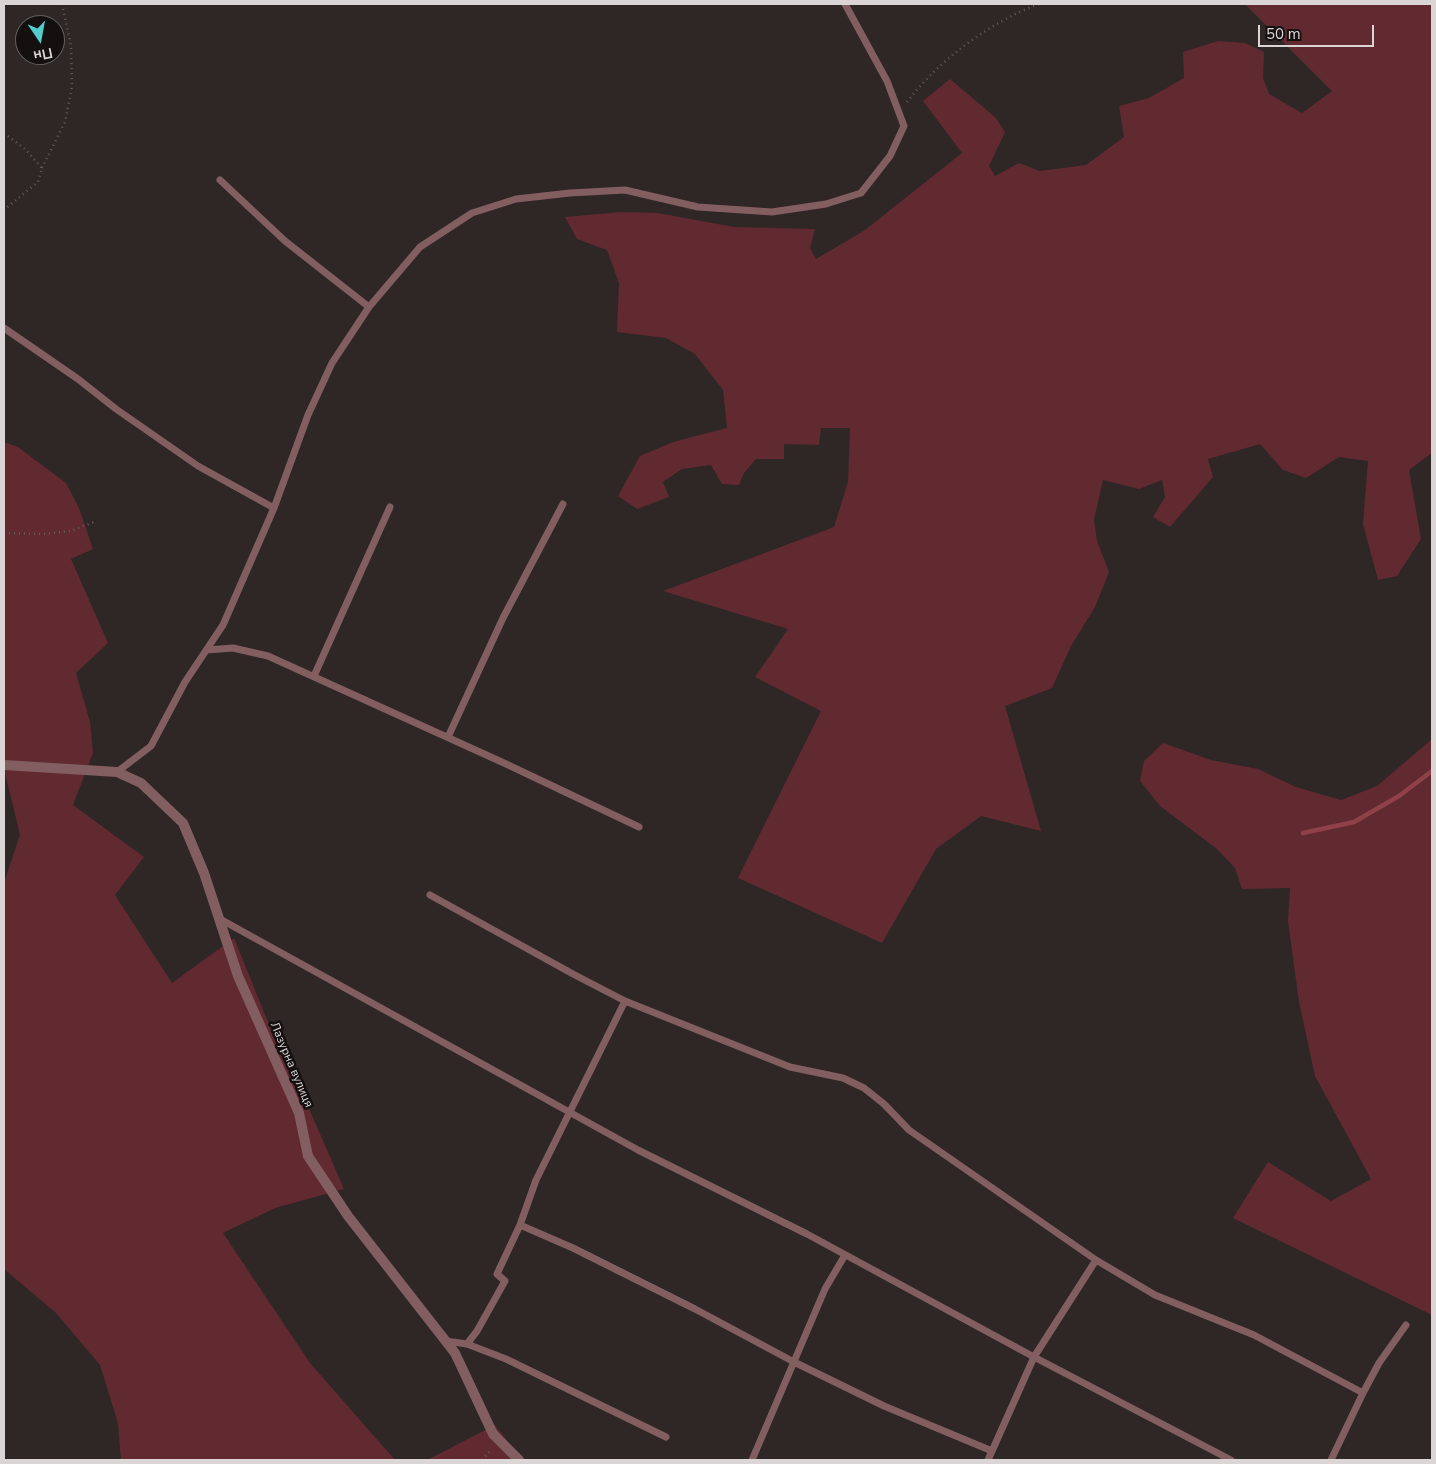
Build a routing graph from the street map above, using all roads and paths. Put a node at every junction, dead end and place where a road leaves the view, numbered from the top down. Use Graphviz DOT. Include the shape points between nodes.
graph roads {
  1 [pos="62,4"];
  2 [pos="845,4"];
  3 [pos="1039,4"];
  4 [pos="899,113"];
  5 [pos="4,132"];
  6 [pos="42,168"];
  7 [pos="220,180"];
  8 [pos="4,210"];
  9 [pos="369,307"];
  10 [pos="4,328"];
  11 [pos="563,504"];
  12 [pos="390,507"];
  13 [pos="274,508"];
  14 [pos="97,521"];
  15 [pos="4,533"];
  16 [pos="206,650"];
  17 [pos="314,676"];
  18 [pos="448,737"];
  19 [pos="4,765"];
  20 [pos="117,772"];
  21 [pos="640,827"];
  22 [pos="430,894"];
  23 [pos="220,920"];
  24 [pos="625,1001"];
  25 [pos="569,1112"];
  26 [pos="520,1225"];
  27 [pos="845,1255"];
  28 [pos="1096,1260"];
  29 [pos="1406,1325"];
  30 [pos="445,1341"];
  31 [pos="467,1344"];
  32 [pos="1034,1357"];
  33 [pos="794,1362"];
  34 [pos="1363,1393"];
  35 [pos="666,1437"];
  36 [pos="992,1451"];
  37 [pos="519,1460"];
  38 [pos="752,1460"];
  39 [pos="988,1460"];
  40 [pos="1231,1460"];
  41 [pos="1331,1460"];
  1 -- 6 [label="path" via="71,46 72,86 65,122"];
  2 -- 4 [label="lane" via="887,81"];
  3 -- 4 [label="path" via="1021,10 979,35 946,61"];
  4 -- 9 [label="lane" via="904,126 890,156 861,193 826,204 772,212 698,207 625,190 516,199 472,213 420,247"];
  5 -- 6 [label="path"];
  6 -- 8 [label="path" via="38,182"];
  7 -- 9 [label="lane" via="285,241"];
  9 -- 13 [label="lane" via="332,363 308,415"];
  10 -- 13 [label="lane" via="198,466"];
  11 -- 18 [label="lane" via="503,618"];
  12 -- 17 [label="lane"];
  13 -- 16 [label="lane" via="223,625"];
  14 -- 15 [label="path" via="71,531"];
  16 -- 17 [label="lane" via="233,648 268,656"];
  16 -- 20 [label="lane" via="151,746"];
  17 -- 18 [label="lane"];
  18 -- 21 [label="lane"];
  19 -- 20 [label="street, Лазурна вулиця"];
  20 -- 23 [label="street, Лазурна вулиця" via="141,783 182,822"];
  22 -- 24 [label="lane"];
  23 -- 25 [label="lane"];
  23 -- 30 [label="street, Лазурна вулиця" via="238,976 299,1113 308,1156 348,1216"];
  24 -- 25 [label="lane"];
  24 -- 28 [label="lane" via="790,1067 843,1078 864,1088 909,1130"];
  25 -- 26 [label="lane" via="536,1180"];
  25 -- 27 [label="lane"];
  26 -- 31 [label="lane" via="497,1274 505,1281"];
  26 -- 33 [label="lane" via="573,1248"];
  27 -- 32 [label="lane"];
  27 -- 33 [label="lane" via="825,1289"];
  28 -- 32 [label="lane"];
  28 -- 34 [label="lane" via="1155,1295 1254,1335"];
  29 -- 34 [label="lane"];
  30 -- 31 [label="lane"];
  30 -- 37 [label="street, Лазурна вулиця" via="493,1434"];
  31 -- 35 [label="lane"];
  32 -- 36 [label="lane"];
  32 -- 40 [label="lane"];
  33 -- 36 [label="lane" via="884,1406"];
  33 -- 38 [label="lane"];
  34 -- 41 [label="lane"];
  36 -- 39 [label="lane"];
}
